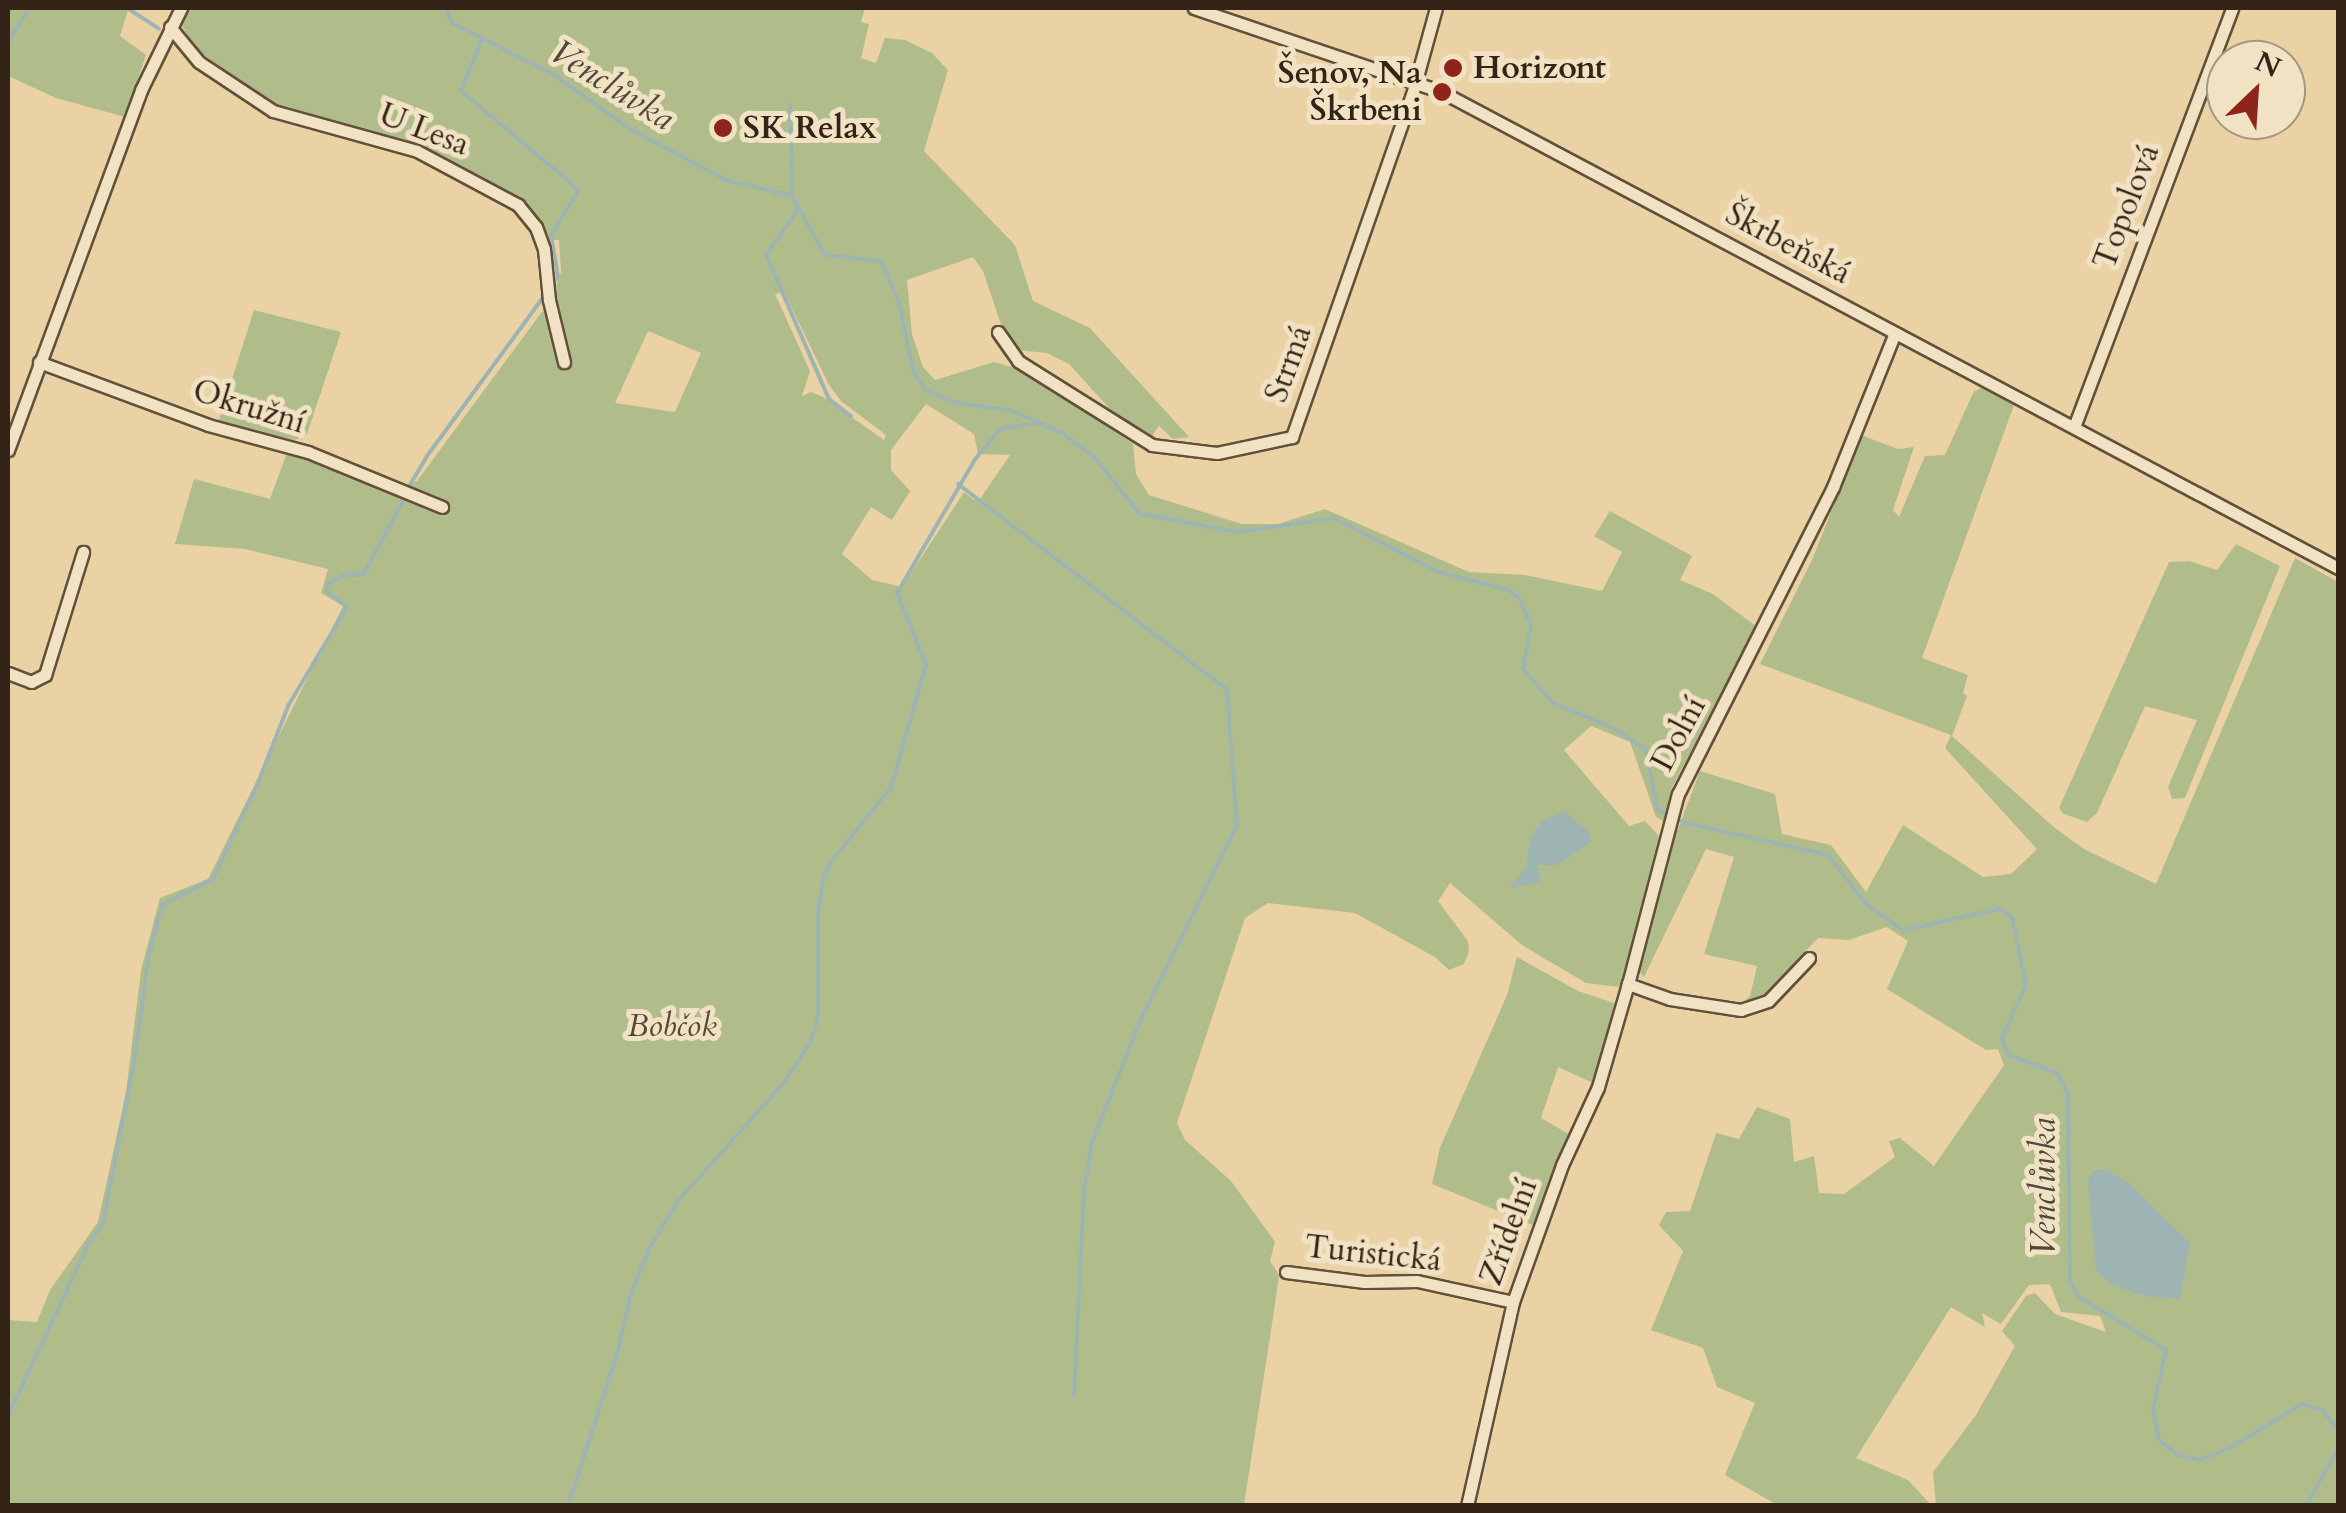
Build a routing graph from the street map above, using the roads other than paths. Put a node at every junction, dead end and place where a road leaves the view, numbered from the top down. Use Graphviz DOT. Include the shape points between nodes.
graph roads {
  1 [pos="182,8"];
  2 [pos="1194,8"];
  3 [pos="1436,8"];
  4 [pos="2232,8"];
  5 [pos="170,27"];
  6 [pos="1415,81"];
  7 [pos="998,332"];
  8 [pos="1895,333"];
  9 [pos="40,362"];
  10 [pos="564,362"];
  11 [pos="2074,426"];
  12 [pos="8,450"];
  13 [pos="442,507"];
  14 [pos="84,552"];
  15 [pos="2338,568"];
  16 [pos="8,673"];
  17 [pos="1809,958"];
  18 [pos="1628,984"];
  19 [pos="1286,1272"];
  20 [pos="1513,1302"];
  21 [pos="1467,1506"];
  1 -- 5 [label="street"];
  2 -- 6 [label="street, Škrbeňská"];
  3 -- 6 [label="street"];
  4 -- 11 [label="street, Topolová"];
  5 -- 9 [label="street"];
  5 -- 10 [label="street, U Lesa" via="199,62 273,111 417,152 518,205 544,249"];
  6 -- 7 [label="street, Strmá" via="1292,437 1217,453 1152,445 1018,361"];
  6 -- 8 [label="street, Škrbeňská"];
  8 -- 11 [label="street, Škrbeňská"];
  8 -- 18 [label="street, Dolní" via="1833,487 1668,824"];
  9 -- 12 [label="street"];
  9 -- 13 [label="street, Okružní" via="208,426 308,452"];
  11 -- 15 [label="street, Škrbeňská"];
  14 -- 16 [label="street" via="45,674 32,682"];
  17 -- 18 [label="street" via="1768,1000 1741,1010 1670,999"];
  18 -- 20 [label="street, Zřídelní" via="1598,1087 1562,1164"];
  19 -- 20 [label="street, Turistická" via="1417,1282"];
  20 -- 21 [label="street, Zřídelní"];
}
